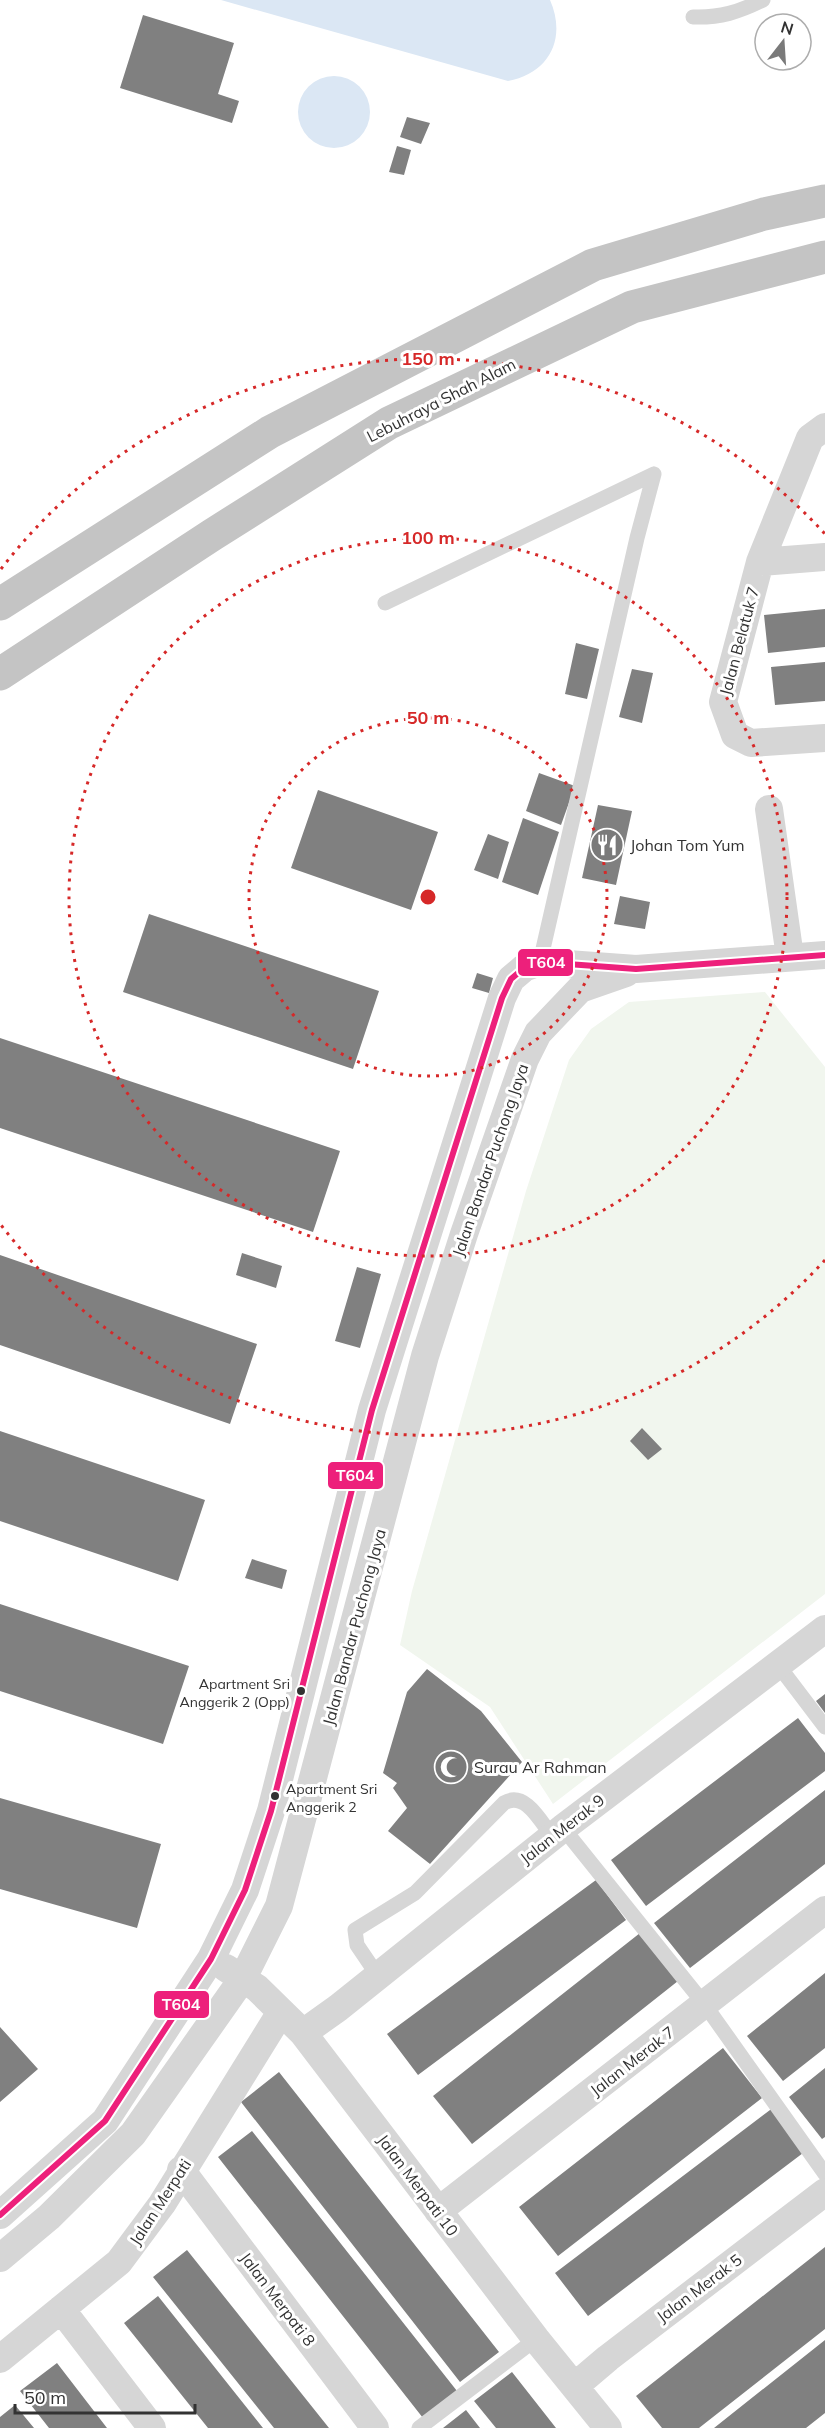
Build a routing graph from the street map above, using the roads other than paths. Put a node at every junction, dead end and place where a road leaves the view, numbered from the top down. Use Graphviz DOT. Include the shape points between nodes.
graph roads {
  1 [pos="763,0"];
  2 [pos="693,16"];
  3 [pos="825,201"];
  4 [pos="825,257"];
  5 [pos="825,427"];
  6 [pos="825,557"];
  7 [pos="760,562"];
  8 [pos="385,603"];
  9 [pos="0,604"];
  10 [pos="0,674"];
  11 [pos="825,738"];
  12 [pos="769,808"];
  13 [pos="825,955"];
  14 [pos="790,957"];
  15 [pos="540,962"];
  16 [pos="636,969"];
  17 [pos="825,1629"];
  18 [pos="778,1665"];
  19 [pos="825,1727"];
  20 [pos="558,1832"];
  21 [pos="825,1910"];
  22 [pos="211,1959"];
  23 [pos="378,1976"];
  24 [pos="243,1978"];
  25 [pos="705,2004"];
  26 [pos="281,2012"];
  27 [pos="303,2032"];
  28 [pos="182,2170"];
  29 [pos="825,2174"];
  30 [pos="825,2192"];
  31 [pos="438,2211"];
  32 [pos="0,2215"];
  33 [pos="0,2258"];
  34 [pos="61,2309"];
  35 [pos="536,2339"];
  36 [pos="0,2359"];
  37 [pos="575,2386"];
  38 [pos="152,2428"];
  39 [pos="375,2428"];
  40 [pos="419,2428"];
  41 [pos="608,2428"];
  1 -- 2 [label="lane" via="717,17"];
  3 -- 9 [label="highway" via="764,214 592,265 270,432"];
  4 -- 10 [label="highway, Lebuhraya Shah Alam" via="632,307 389,423"];
  5 -- 7 [label="street, Jalan Belatuk 7" via="810,438"];
  6 -- 7 [label="street"];
  7 -- 11 [label="street, Jalan Belatuk 7" via="723,702 735,735 751,742"];
  8 -- 15 [label="lane" via="654,474"];
  12 -- 14 [label="street"];
  13 -- 14 [label="street, Jalan Bandar Puchong Jaya"];
  14 -- 16 [label="street, Jalan Bandar Puchong Jaya"];
  15 -- 16 [label="street, Jalan Bandar Puchong Jaya"];
  15 -- 22 [label="street, Jalan Bandar Puchong Jaya" via="524,968 502,998 372,1410 271,1811 245,1890"];
  16 -- 24 [label="street, Jalan Bandar Puchong Jaya" via="580,989 538,1033 525,1059 425,1356 279,1906"];
  17 -- 18 [label="street, Jalan Merak 9"];
  18 -- 19 [label="lane"];
  18 -- 20 [label="street, Jalan Merak 9"];
  20 -- 23 [label="street, Jalan Merak 9"];
  20 -- 23 [label="lane" via="519,1799 511,1798 504,1803 416,1893 356,1930 357,1945"];
  20 -- 25 [label="lane"];
  21 -- 25 [label="street, Jalan Merak 7"];
  22 -- 24 [label="street, Jalan Merpati 10"];
  22 -- 32 [label="street, Jalan Bandar Puchong Jaya" via="105,2121"];
  23 -- 27 [label="street, Jalan Merak 9"];
  24 -- 26 [label="street, Jalan Merpati 10"];
  24 -- 33 [label="street, Jalan Bandar Puchong Jaya" via="133,2134 49,2217"];
  25 -- 29 [label="lane"];
  25 -- 31 [label="street, Jalan Merak 7"];
  26 -- 27 [label="street, Jalan Merpati 10"];
  26 -- 28 [label="street, Jalan Merpati"];
  27 -- 31 [label="street, Jalan Merpati 10"];
  28 -- 34 [label="street, Jalan Merpati" via="119,2262"];
  28 -- 39 [label="street, Jalan Merpati 8"];
  30 -- 37 [label="street, Jalan Merak 5"];
  31 -- 35 [label="street, Jalan Merpati 10"];
  34 -- 36 [label="street, Jalan Merpati"];
  34 -- 38 [label="street"];
  35 -- 37 [label="street, Jalan Merpati 10"];
  35 -- 40 [label="lane"];
  37 -- 41 [label="street, Jalan Merpati 10"];
}
